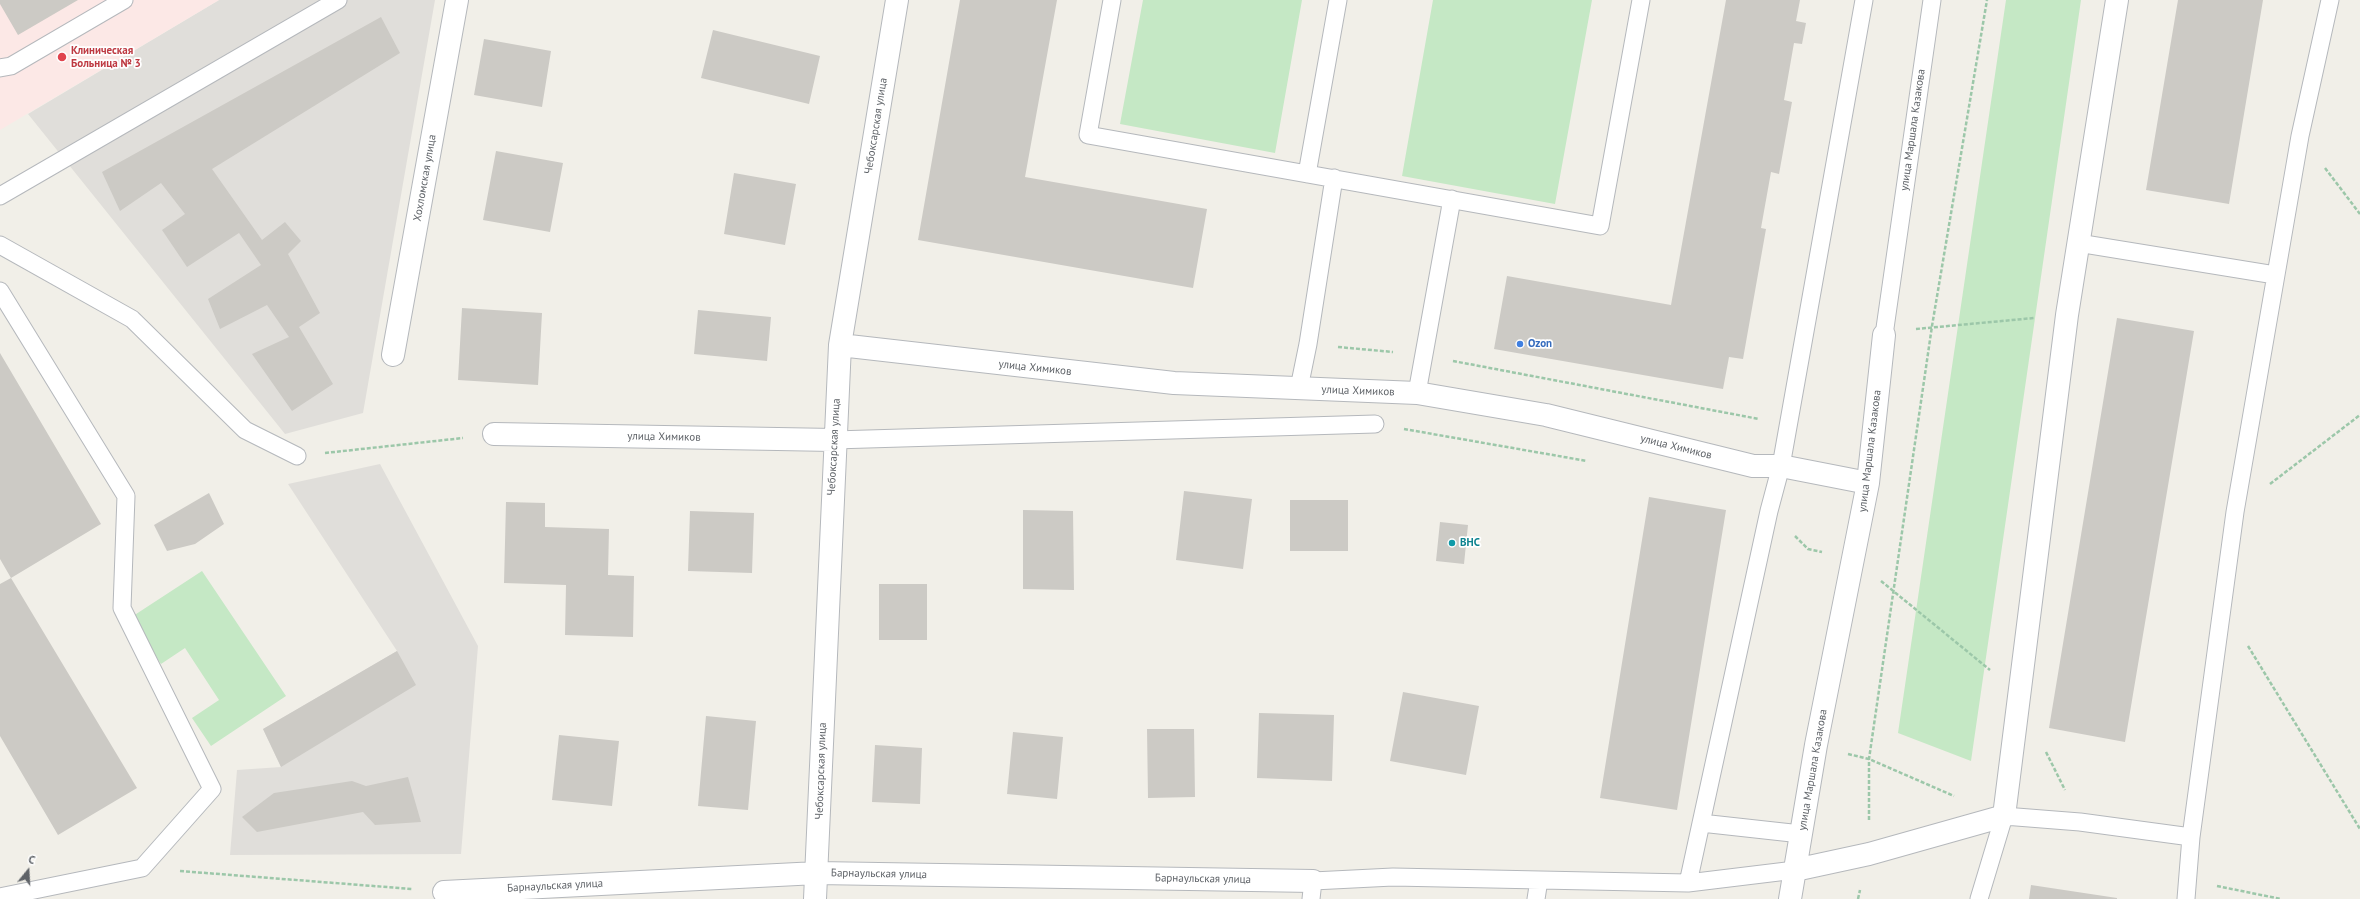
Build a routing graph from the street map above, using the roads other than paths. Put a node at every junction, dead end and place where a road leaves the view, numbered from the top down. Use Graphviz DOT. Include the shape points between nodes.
graph roads {
  1 [pos="124,0"];
  2 [pos="338,0"];
  3 [pos="457,0"];
  4 [pos="897,0"];
  5 [pos="1112,0"];
  6 [pos="1338,0"];
  7 [pos="1640,0"];
  8 [pos="1864,0"];
  9 [pos="1932,0"];
  10 [pos="2117,0"];
  11 [pos="2330,0"];
  12 [pos="0,68"];
  13 [pos="1307,174"];
  14 [pos="1334,178"];
  15 [pos="0,196"];
  16 [pos="1452,199"];
  17 [pos="2078,243"];
  18 [pos="0,245"];
  19 [pos="2275,275"];
  20 [pos="0,291"];
  21 [pos="1884,335"];
  22 [pos="840,345"];
  23 [pos="393,355"];
  24 [pos="1298,388"];
  25 [pos="1417,393"];
  26 [pos="1375,424"];
  27 [pos="494,434"];
  28 [pos="834,440"];
  29 [pos="297,456"];
  30 [pos="1781,466"];
  31 [pos="1868,483"];
  32 [pos="2004,816"];
  33 [pos="1701,824"];
  34 [pos="1801,834"];
  35 [pos="2191,837"];
  36 [pos="1795,870"];
  37 [pos="817,873"];
  38 [pos="1539,880"];
  39 [pos="1688,883"];
  40 [pos="1312,890"];
  41 [pos="444,892"];
  42 [pos="0,897"];
  43 [pos="815,899"];
  44 [pos="1536,899"];
  45 [pos="1790,899"];
  46 [pos="1979,899"];
  47 [pos="2186,899"];
  1 -- 12 [label="lane" via="11,66"];
  2 -- 15 [label="lane"];
  3 -- 23 [label="street, Хохломская улица"];
  4 -- 22 [label="street, Чебоксарская улица"];
  5 -- 13 [label="lane" via="1088,135"];
  6 -- 13 [label="lane"];
  7 -- 16 [label="lane" via="1600,226"];
  8 -- 30 [label="lane"];
  9 -- 21 [label="lane, улица Маршала Казакова"];
  10 -- 17 [label="street"];
  11 -- 19 [label="lane" via="2300,136"];
  13 -- 14 [label="lane"];
  14 -- 16 [label="lane"];
  14 -- 24 [label="lane" via="1308,344"];
  16 -- 25 [label="lane"];
  17 -- 19 [label="lane"];
  17 -- 32 [label="street"];
  18 -- 29 [label="lane" via="132,318 245,430"];
  19 -- 35 [label="lane" via="2235,512"];
  20 -- 42 [label="lane" via="126,496 122,608 212,789 142,868"];
  21 -- 31 [label="street, улица Маршала Казакова"];
  22 -- 24 [label="street, улица Химиков" via="1174,384"];
  22 -- 28 [label="street, Чебоксарская улица"];
  24 -- 25 [label="street, улица Химиков"];
  25 -- 30 [label="street, улица Химиков" via="1546,415 1753,466"];
  26 -- 28 [label="lane"];
  27 -- 28 [label="street, улица Химиков"];
  28 -- 37 [label="street, Чебоксарская улица"];
  30 -- 31 [label="street, улица Химиков"];
  30 -- 33 [label="lane"];
  31 -- 34 [label="street, улица Маршала Казакова"];
  32 -- 35 [label="lane" via="2080,822"];
  32 -- 36 [label="street" via="1869,854"];
  32 -- 46 [label="lane"];
  33 -- 34 [label="lane"];
  33 -- 39 [label="lane"];
  34 -- 36 [label="street, улица Маршала Казакова"];
  35 -- 47 [label="lane"];
  36 -- 39 [label="lane"];
  36 -- 45 [label="street, улица Маршала Казакова"];
  37 -- 40 [label="street, Барнаульская улица"];
  37 -- 41 [label="street, Барнаульская улица"];
  37 -- 43 [label="street, Чебоксарская улица"];
  38 -- 39 [label="lane"];
  38 -- 40 [label="lane" via="1393,877"];
  38 -- 44 [label="lane"];
}
